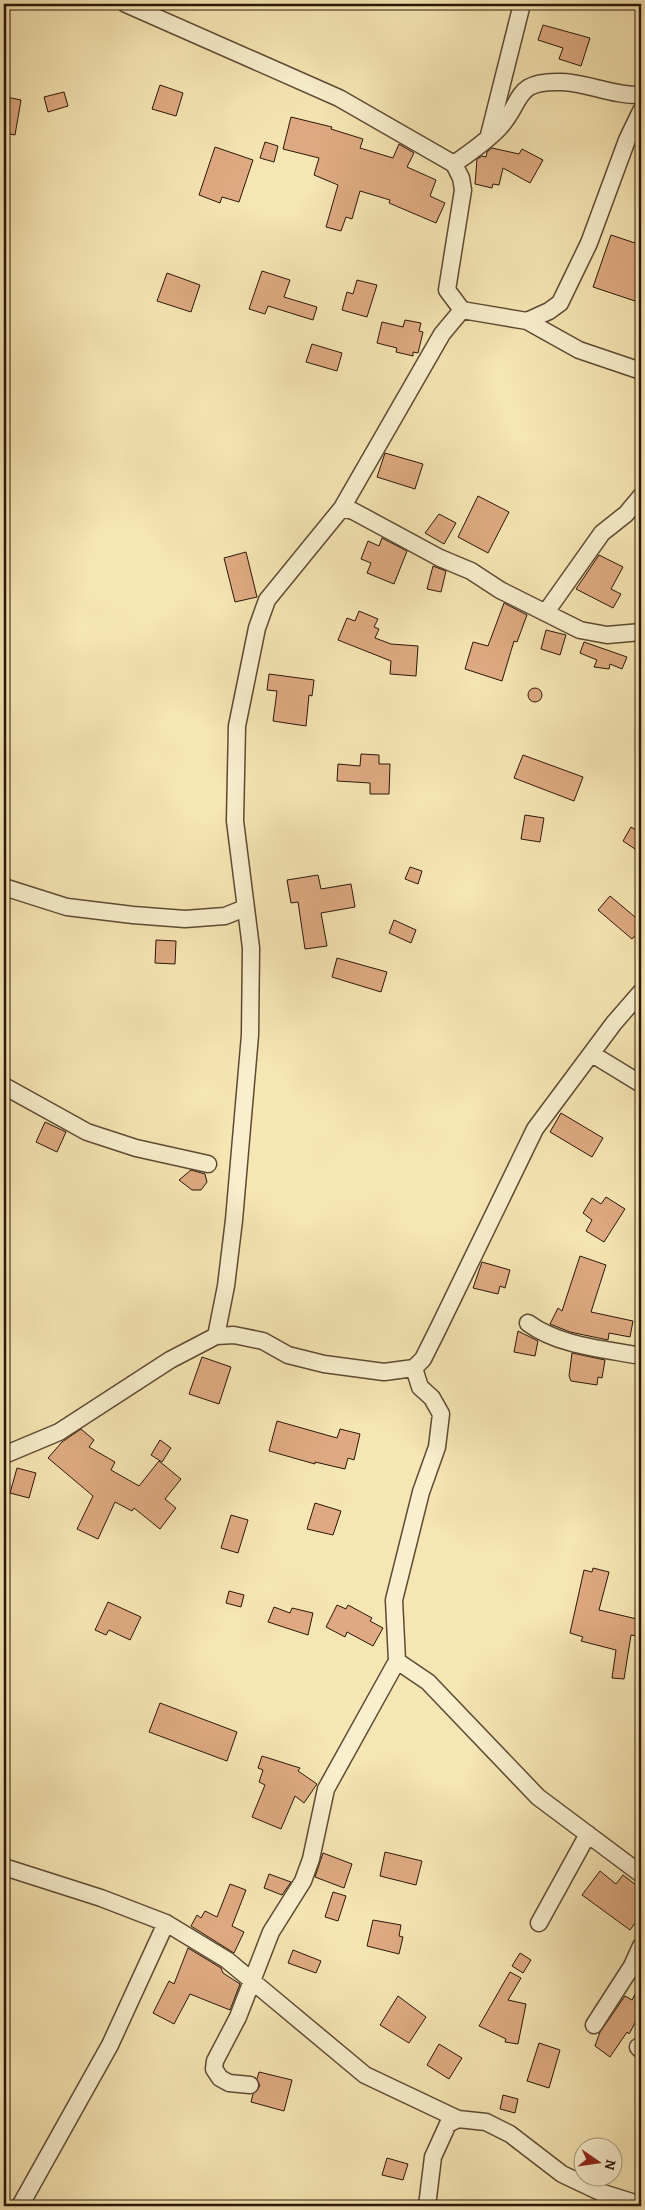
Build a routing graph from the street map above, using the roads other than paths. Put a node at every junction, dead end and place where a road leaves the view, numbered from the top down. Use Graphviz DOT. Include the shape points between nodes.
graph roads {
  1 [pos="126,4"];
  2 [pos="522,4"];
  3 [pos="641,95"];
  4 [pos="641,111"];
  5 [pos="488,137"];
  6 [pos="454,164"];
  7 [pos="462,310"];
  8 [pos="527,321"];
  9 [pos="641,371"];
  10 [pos="641,496"];
  11 [pos="342,508"];
  12 [pos="546,612"];
  13 [pos="641,632"];
  14 [pos="4,887"];
  15 [pos="245,908"];
  16 [pos="641,992"];
  17 [pos="592,1054"];
  18 [pos="641,1084"];
  19 [pos="4,1086"];
  20 [pos="208,1164"];
  21 [pos="528,1323"];
  22 [pos="216,1336"];
  23 [pos="641,1356"];
  24 [pos="414,1368"];
  25 [pos="4,1455"];
  26 [pos="397,1661"];
  27 [pos="588,1834"];
  28 [pos="4,1867"];
  29 [pos="641,1874"];
  30 [pos="166,1923"];
  31 [pos="539,1923"];
  32 [pos="641,1946"];
  33 [pos="251,1980"];
  34 [pos="594,2026"];
  35 [pos="250,2086"];
  36 [pos="458,2119"];
  37 [pos="641,2205"];
  38 [pos="20,2206"];
  39 [pos="427,2206"];
  1 -- 6 [label="street" via="339,98"];
  2 -- 5 [label="street"];
  3 -- 5 [label="street" via="613,94 563,82 540,82 518,97 500,127"];
  4 -- 8 [label="street" via="589,243 560,303"];
  5 -- 6 [label="street"];
  6 -- 7 [label="street" via="463,190 447,290"];
  7 -- 8 [label="street"];
  7 -- 11 [label="street" via="442,334"];
  8 -- 9 [label="street" via="579,350"];
  10 -- 12 [label="street" via="626,514 602,533"];
  11 -- 12 [label="street"];
  11 -- 15 [label="street" via="267,600 257,628 237,726 235,821"];
  12 -- 13 [label="street" via="580,630 607,635"];
  14 -- 15 [label="street" via="67,907 133,915 185,919 225,916"];
  15 -- 22 [label="street" via="251,948 250,1034 230,1257"];
  16 -- 17 [label="street"];
  17 -- 18 [label="street"];
  17 -- 24 [label="street" via="535,1129 438,1329"];
  19 -- 20 [label="street" via="87,1132 136,1148"];
  21 -- 23 [label="street" via="541,1333 564,1340"];
  22 -- 24 [label="street" via="234,1335 263,1341 288,1355 324,1364 384,1372"];
  22 -- 25 [label="street" via="170,1360 59,1432"];
  24 -- 26 [label="street" via="420,1387 432,1398 441,1414 437,1448 421,1492 394,1600"];
  26 -- 27 [label="street" via="428,1682 538,1797"];
  26 -- 33 [label="street" via="326,1789 303,1881 271,1932"];
  27 -- 29 [label="street"];
  27 -- 31 [label="street"];
  28 -- 30 [label="street" via="94,1895"];
  30 -- 33 [label="street" via="227,1960"];
  30 -- 38 [label="street" via="110,2045"];
  32 -- 34 [label="street"];
  33 -- 35 [label="street" via="214,2069 229,2083"];
  33 -- 36 [label="street" via="365,2075"];
  36 -- 37 [label="street" via="486,2122 510,2134 562,2174 600,2192"];
  36 -- 39 [label="street" via="448,2124 433,2157"];
}
